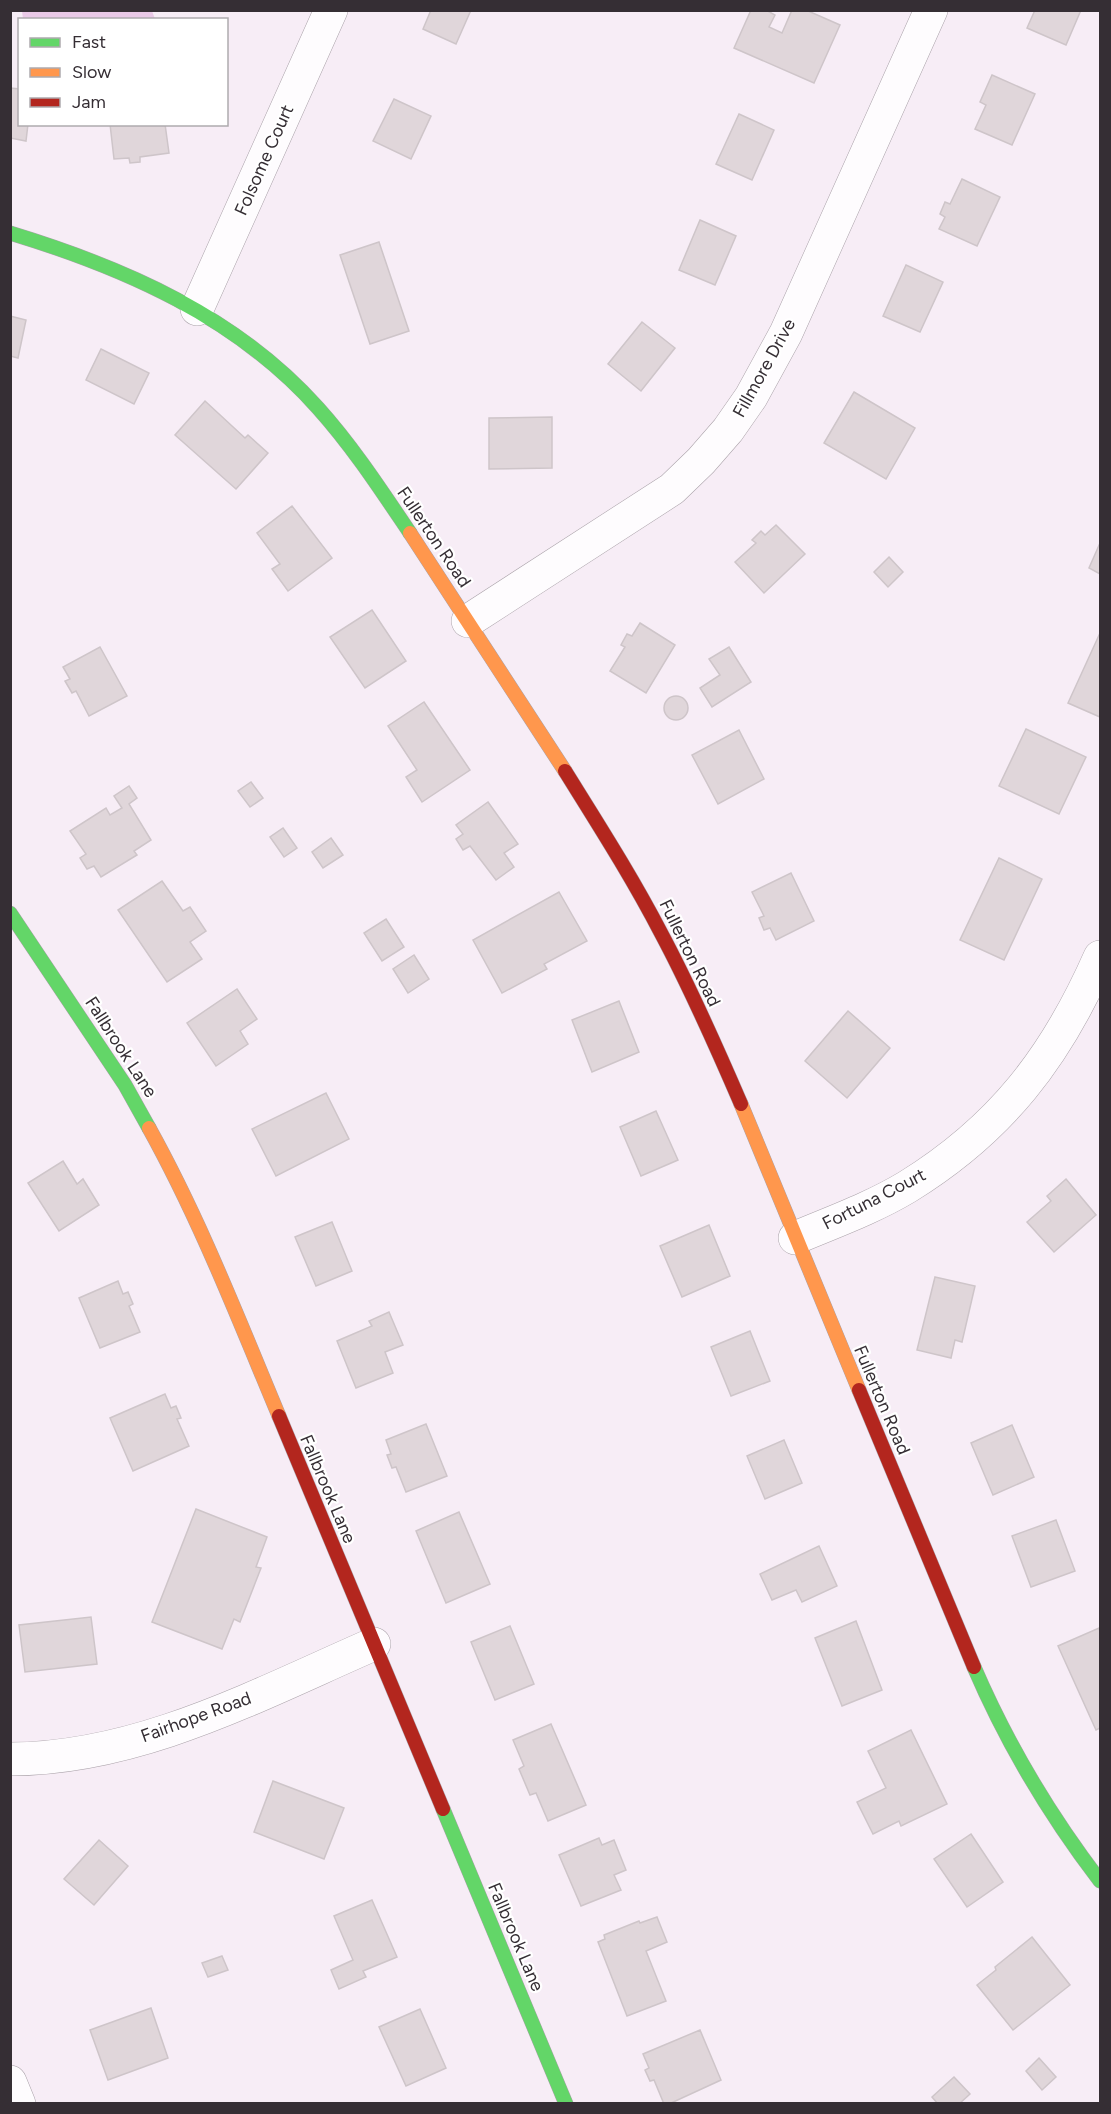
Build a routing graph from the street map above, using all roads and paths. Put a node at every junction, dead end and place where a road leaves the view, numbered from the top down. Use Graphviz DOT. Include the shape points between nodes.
graph roads {
  1 [pos="331,10"];
  2 [pos="931,10"];
  3 [pos="10,233"];
  4 [pos="197,309"];
  5 [pos="468,621"];
  6 [pos="10,913"];
  7 [pos="1101,957"];
  8 [pos="795,1238"];
  9 [pos="374,1644"];
  10 [pos="10,1759"];
  11 [pos="1101,1881"];
  12 [pos="10,2082"];
  13 [pos="19,2103"];
  14 [pos="566,2103"];
  1 -- 4 [label="street, Folsome Court"];
  2 -- 5 [label="street, Fillmore Drive" via="786,333 728,430 672,489"];
  3 -- 4 [label="street, Fullerton Road" via="107,264"];
  4 -- 5 [label="street, Fullerton Road" via="257,351 327,417 364,465"];
  5 -- 8 [label="street, Fullerton Road" via="626,869 656,923 733,1086"];
  6 -- 9 [label="street, Fallbrook Lane" via="125,1085 174,1173"];
  7 -- 8 [label="street, Fortuna Court" via="1082,1000 1043,1064 982,1131 906,1187"];
  8 -- 11 [label="street, Fullerton Road" via="987,1697 1027,1775 1064,1834"];
  9 -- 10 [label="street, Fairhope Road" via="175,1728 89,1750"];
  9 -- 14 [label="street, Fallbrook Lane"];
  12 -- 13 [label="street"];
}
